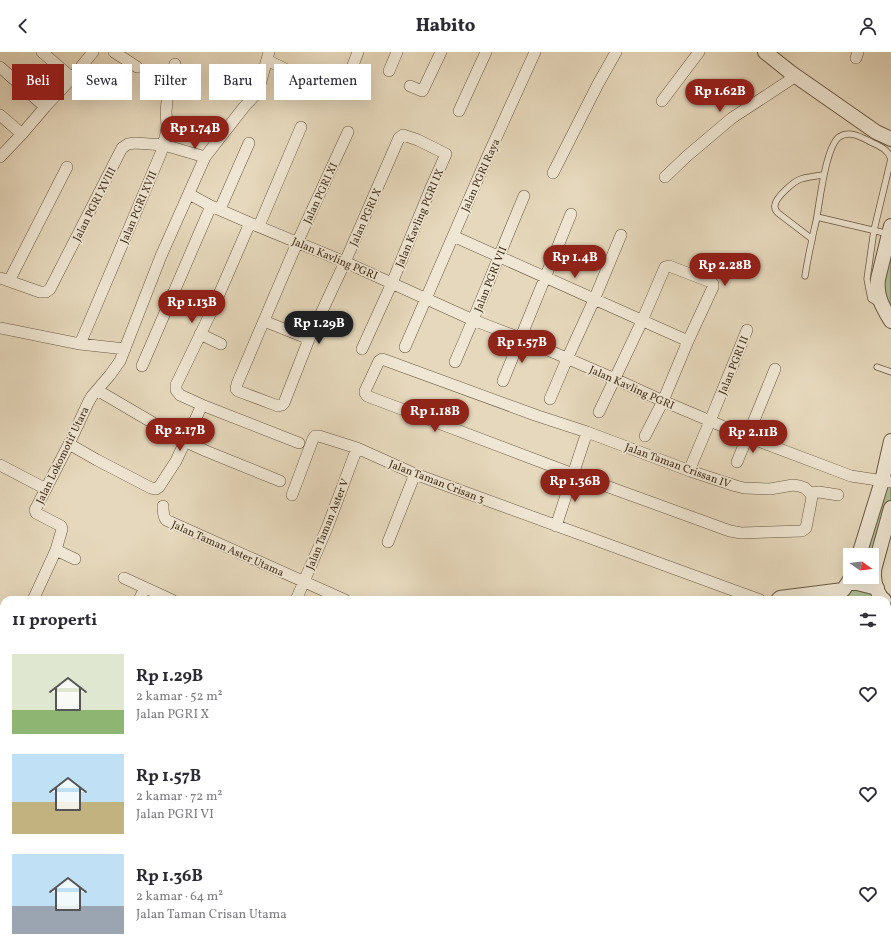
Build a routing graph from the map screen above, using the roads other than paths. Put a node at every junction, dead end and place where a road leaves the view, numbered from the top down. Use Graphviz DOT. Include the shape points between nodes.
graph roads {
  1 [pos="42,52"];
  2 [pos="93,52"];
  3 [pos="114,52"];
  4 [pos="358,52"];
  5 [pos="397,52"];
  6 [pos="441,52"];
  7 [pos="486,52"];
  8 [pos="535,52"];
  9 [pos="616,52"];
  10 [pos="699,52"];
  11 [pos="765,52"];
  12 [pos="268,56"];
  13 [pos="83,64"];
  14 [pos="281,64"];
  15 [pos="353,64"];
  16 [pos="0,67"];
  17 [pos="137,67"];
  18 [pos="389,71"];
  19 [pos="796,76"];
  20 [pos="72,78"];
  21 [pos="410,86"];
  22 [pos="167,100"];
  23 [pos="662,101"];
  24 [pos="44,107"];
  25 [pos="459,111"];
  26 [pos="0,115"];
  27 [pos="302,127"];
  28 [pos="348,132"];
  29 [pos="22,134"];
  30 [pos="891,139"];
  31 [pos="249,143"];
  32 [pos="164,145"];
  33 [pos="446,154"];
  34 [pos="0,157"];
  35 [pos="205,157"];
  36 [pos="67,167"];
  37 [pos="553,173"];
  38 [pos="823,176"];
  39 [pos="665,177"];
  40 [pos="188,194"];
  41 [pos="524,196"];
  42 [pos="215,207"];
  43 [pos="572,214"];
  44 [pos="817,217"];
  45 [pos="255,224"];
  46 [pos="874,230"];
  47 [pos="890,231"];
  48 [pos="621,235"];
  49 [pos="453,236"];
  50 [pos="812,239"];
  51 [pos="297,243"];
  52 [pos="499,256"];
  53 [pos="345,262"];
  54 [pos="805,276"];
  55 [pos="546,278"];
  56 [pos="5,280"];
  57 [pos="392,283"];
  58 [pos="426,299"];
  59 [pos="594,300"];
  60 [pos="882,304"];
  61 [pos="474,320"];
  62 [pos="264,321"];
  63 [pos="642,321"];
  64 [pos="891,321"];
  65 [pos="0,328"];
  66 [pos="747,330"];
  67 [pos="200,334"];
  68 [pos="520,338"];
  69 [pos="309,339"];
  70 [pos="688,341"];
  71 [pos="80,344"];
  72 [pos="221,344"];
  73 [pos="405,347"];
  74 [pos="125,349"];
  75 [pos="362,349"];
  76 [pos="567,359"];
  77 [pos="455,362"];
  78 [pos="142,366"];
  79 [pos="880,368"];
  80 [pos="775,369"];
  81 [pos="891,372"];
  82 [pos="615,379"];
  83 [pos="503,381"];
  84 [pos="97,390"];
  85 [pos="550,399"];
  86 [pos="663,401"];
  87 [pos="202,405"];
  88 [pos="278,406"];
  89 [pos="599,412"];
  90 [pos="710,421"];
  91 [pos="588,432"];
  92 [pos="644,436"];
  93 [pos="748,437"];
  94 [pos="184,441"];
  95 [pos="891,441"];
  96 [pos="299,443"];
  97 [pos="69,444"];
  98 [pos="358,448"];
  99 [pos="737,462"];
  100 [pos="0,465"];
  101 [pos="691,466"];
  102 [pos="416,474"];
  103 [pos="573,474"];
  104 [pos="280,482"];
  105 [pos="886,482"];
  106 [pos="46,489"];
  107 [pos="292,495"];
  108 [pos="811,495"];
  109 [pos="838,495"];
  110 [pos="163,506"];
  111 [pos="891,508"];
  112 [pos="556,526"];
  113 [pos="388,542"];
  114 [pos="862,548"];
  115 [pos="56,550"];
  116 [pos="75,559"];
  117 [pos="124,578"];
  118 [pos="304,581"];
  119 [pos="145,588"];
  120 [pos="846,588"];
  121 [pos="35,596"];
  122 [pos="141,596"];
  123 [pos="163,596"];
  124 [pos="298,596"];
  125 [pos="336,596"];
  126 [pos="749,596"];
  127 [pos="793,596"];
  128 [pos="880,596"];
  129 [pos="882,596"];
  1 -- 20 [label="street"];
  2 -- 13 [label="street"];
  3 -- 17 [label="street"];
  4 -- 15 [label="street"];
  5 -- 18 [label="street"];
  6 -- 21 [label="street" via="423,90"];
  7 -- 25 [label="street"];
  8 -- 49 [label="street, Jalan PGRI Raya"];
  9 -- 37 [label="street"];
  10 -- 23 [label="street"];
  11 -- 19 [label="street"];
  12 -- 14 [label="street"];
  12 -- 35 [label="street, Jalan Lokomotif Utara" via="258,92"];
  16 -- 24 [label="street"];
  19 -- 30 [label="street" via="876,132"];
  19 -- 39 [label="street" via="732,118"];
  20 -- 24 [label="street"];
  22 -- 32 [label="street, Jalan PGRI XVII"];
  24 -- 29 [label="street"];
  26 -- 29 [label="street"];
  27 -- 45 [label="street"];
  28 -- 51 [label="street, Jalan PGRI XI"];
  29 -- 34 [label="street"];
  31 -- 42 [label="street"];
  32 -- 35 [label="street, Jalan PGRI XVIII"];
  32 -- 56 [label="street, Jalan PGRI XVIII" via="136,143 122,148 50,289 40,292"];
  32 -- 71 [label="street, Jalan PGRI XVII"];
  33 -- 53 [label="street, Jalan PGRI X" via="418,140 400,136"];
  33 -- 57 [label="street, Jalan Kavling PGRI IX"];
  35 -- 40 [label="street, Jalan Lokomotif Utara"];
  36 -- 56 [label="street"];
  38 -- 44 [label="lane"];
  38 -- 46 [label="lane" via="833,143 845,135 858,136 888,153 891,159"];
  38 -- 50 [label="lane" via="794,182 775,204 778,213"];
  40 -- 42 [label="street, Jalan Kavling PGRI"];
  40 -- 74 [label="street, Jalan Lokomotif Utara" via="160,256"];
  41 -- 52 [label="street, Jalan PGRI VII"];
  42 -- 45 [label="street, Jalan Kavling PGRI"];
  42 -- 78 [label="street"];
  43 -- 55 [label="street"];
  44 -- 46 [label="lane"];
  44 -- 50 [label="lane"];
  45 -- 51 [label="street, Jalan Kavling PGRI"];
  45 -- 67 [label="street"];
  46 -- 47 [label="lane"];
  46 -- 60 [label="lane" via="867,279 871,299"];
  47 -- 60 [label="street" via="877,288"];
  48 -- 59 [label="street"];
  49 -- 52 [label="street"];
  49 -- 58 [label="street, Jalan PGRI Raya"];
  50 -- 54 [label="lane"];
  51 -- 53 [label="street, Jalan Kavling PGRI"];
  51 -- 62 [label="street, Jalan PGRI XI"];
  52 -- 55 [label="street"];
  52 -- 61 [label="street, Jalan PGRI VII"];
  53 -- 57 [label="street, Jalan Kavling PGRI"];
  53 -- 69 [label="street, Jalan PGRI X"];
  55 -- 59 [label="street"];
  55 -- 68 [label="street"];
  57 -- 58 [label="street, Jalan Kavling PGRI"];
  57 -- 75 [label="street, Jalan Kavling PGRI IX"];
  58 -- 61 [label="street, Jalan Kavling PGRI"];
  58 -- 73 [label="street, Jalan PGRI Raya"];
  59 -- 63 [label="street"];
  59 -- 76 [label="street"];
  60 -- 64 [label="street"];
  61 -- 68 [label="street, Jalan Kavling PGRI"];
  61 -- 77 [label="street, Jalan PGRI VII"];
  62 -- 69 [label="street"];
  62 -- 88 [label="street, Jalan PGRI XI" via="236,388"];
  63 -- 70 [label="street"];
  63 -- 70 [label="street" via="665,267 669,266 713,284"];
  63 -- 82 [label="street"];
  65 -- 71 [label="street"];
  66 -- 90 [label="street, Jalan PGRI II"];
  67 -- 72 [label="street"];
  67 -- 87 [label="street" via="175,388 180,395"];
  68 -- 76 [label="street, Jalan Kavling PGRI"];
  68 -- 83 [label="street"];
  69 -- 88 [label="street, Jalan PGRI X" via="284,403"];
  70 -- 86 [label="street"];
  71 -- 74 [label="street"];
  74 -- 84 [label="street, Jalan Lokomotif Utara" via="120,361"];
  76 -- 82 [label="street, Jalan Kavling PGRI"];
  76 -- 85 [label="street"];
  79 -- 81 [label="lane"];
  80 -- 93 [label="street"];
  82 -- 86 [label="street, Jalan Kavling PGRI"];
  82 -- 89 [label="street"];
  84 -- 94 [label="street"];
  84 -- 97 [label="street, Jalan Lokomotif Utara" via="88,403"];
  86 -- 90 [label="street, Jalan Kavling PGRI"];
  86 -- 92 [label="street"];
  87 -- 94 [label="street"];
  87 -- 96 [label="street"];
  90 -- 93 [label="street, Jalan Kavling PGRI"];
  90 -- 101 [label="street, Jalan PGRI II"];
  91 -- 103 [label="street"];
  91 -- 103 [label="street, Jalan Taman Crissan IV" via="382,359 365,391 367,396"];
  91 -- 108 [label="street, Jalan Taman Crissan IV" via="736,486 770,489 793,485 805,488"];
  93 -- 99 [label="street"];
  93 -- 105 [label="street, Jalan Kavling PGRI" via="851,476"];
  94 -- 97 [label="street" via="176,461 156,489"];
  94 -- 104 [label="street"];
  95 -- 105 [label="street"];
  97 -- 106 [label="street, Jalan Lokomotif Utara"];
  98 -- 102 [label="street, Jalan Taman Crisan 3"];
  98 -- 107 [label="street, Jalan Taman Crisan 3" via="315,436"];
  98 -- 118 [label="street, Jalan Taman Aster V"];
  100 -- 106 [label="street"];
  102 -- 112 [label="street, Jalan Taman Crisan 3"];
  102 -- 113 [label="street"];
  103 -- 108 [label="street" via="741,534 802,531 806,528"];
  103 -- 112 [label="street"];
  105 -- 114 [label="street"];
  106 -- 115 [label="street, Jalan Lokomotif Utara" via="35,512 61,526"];
  108 -- 109 [label="street" via="819,492"];
  110 -- 118 [label="street, Jalan Taman Aster Utama" via="166,520"];
  111 -- 129 [label="street" via="875,566 874,576"];
  112 -- 126 [label="street, Jalan Taman Crisan 3"];
  115 -- 116 [label="street"];
  115 -- 121 [label="street, Jalan Lokomotif Utara"];
  117 -- 119 [label="street"];
  118 -- 124 [label="street, Jalan Taman Aster V"];
  118 -- 125 [label="street"];
  119 -- 122 [label="street"];
  119 -- 123 [label="street"];
  120 -- 127 [label="street"];
  120 -- 128 [label="street" via="857,583"];
}
